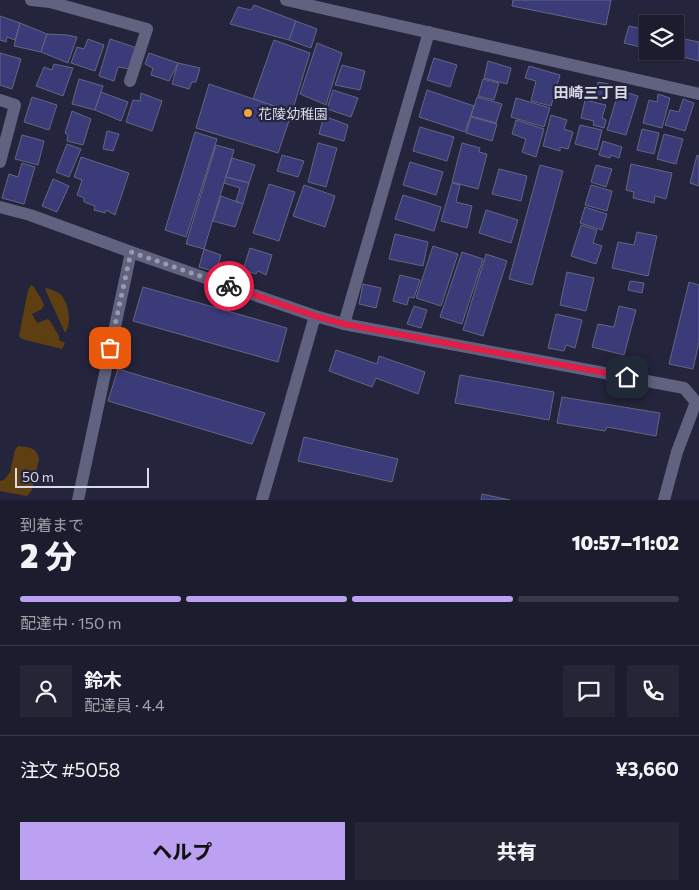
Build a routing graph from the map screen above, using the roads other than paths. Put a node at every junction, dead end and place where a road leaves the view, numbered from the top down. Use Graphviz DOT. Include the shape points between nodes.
graph roads {
  1 [pos="31,0"];
  2 [pos="286,0"];
  3 [pos="429,32"];
  4 [pos="130,81"];
  5 [pos="699,94"];
  6 [pos="0,100"];
  7 [pos="0,162"];
  8 [pos="0,207"];
  9 [pos="131,252"];
  10 [pos="315,316"];
  11 [pos="344,324"];
  12 [pos="698,403"];
  13 [pos="78,500"];
  14 [pos="262,500"];
  15 [pos="664,500"];
  1 -- 4 [label="street" via="50,2 147,29"];
  2 -- 3 [label="street"];
  3 -- 5 [label="street"];
  3 -- 11 [label="street"];
  6 -- 7 [label="street" via="15,105"];
  8 -- 9 [label="street"];
  9 -- 10 [label="street"];
  9 -- 13 [label="street"];
  10 -- 11 [label="street"];
  10 -- 14 [label="street"];
  11 -- 12 [label="street" via="684,388"];
  12 -- 15 [label="street" via="677,452"];
}
